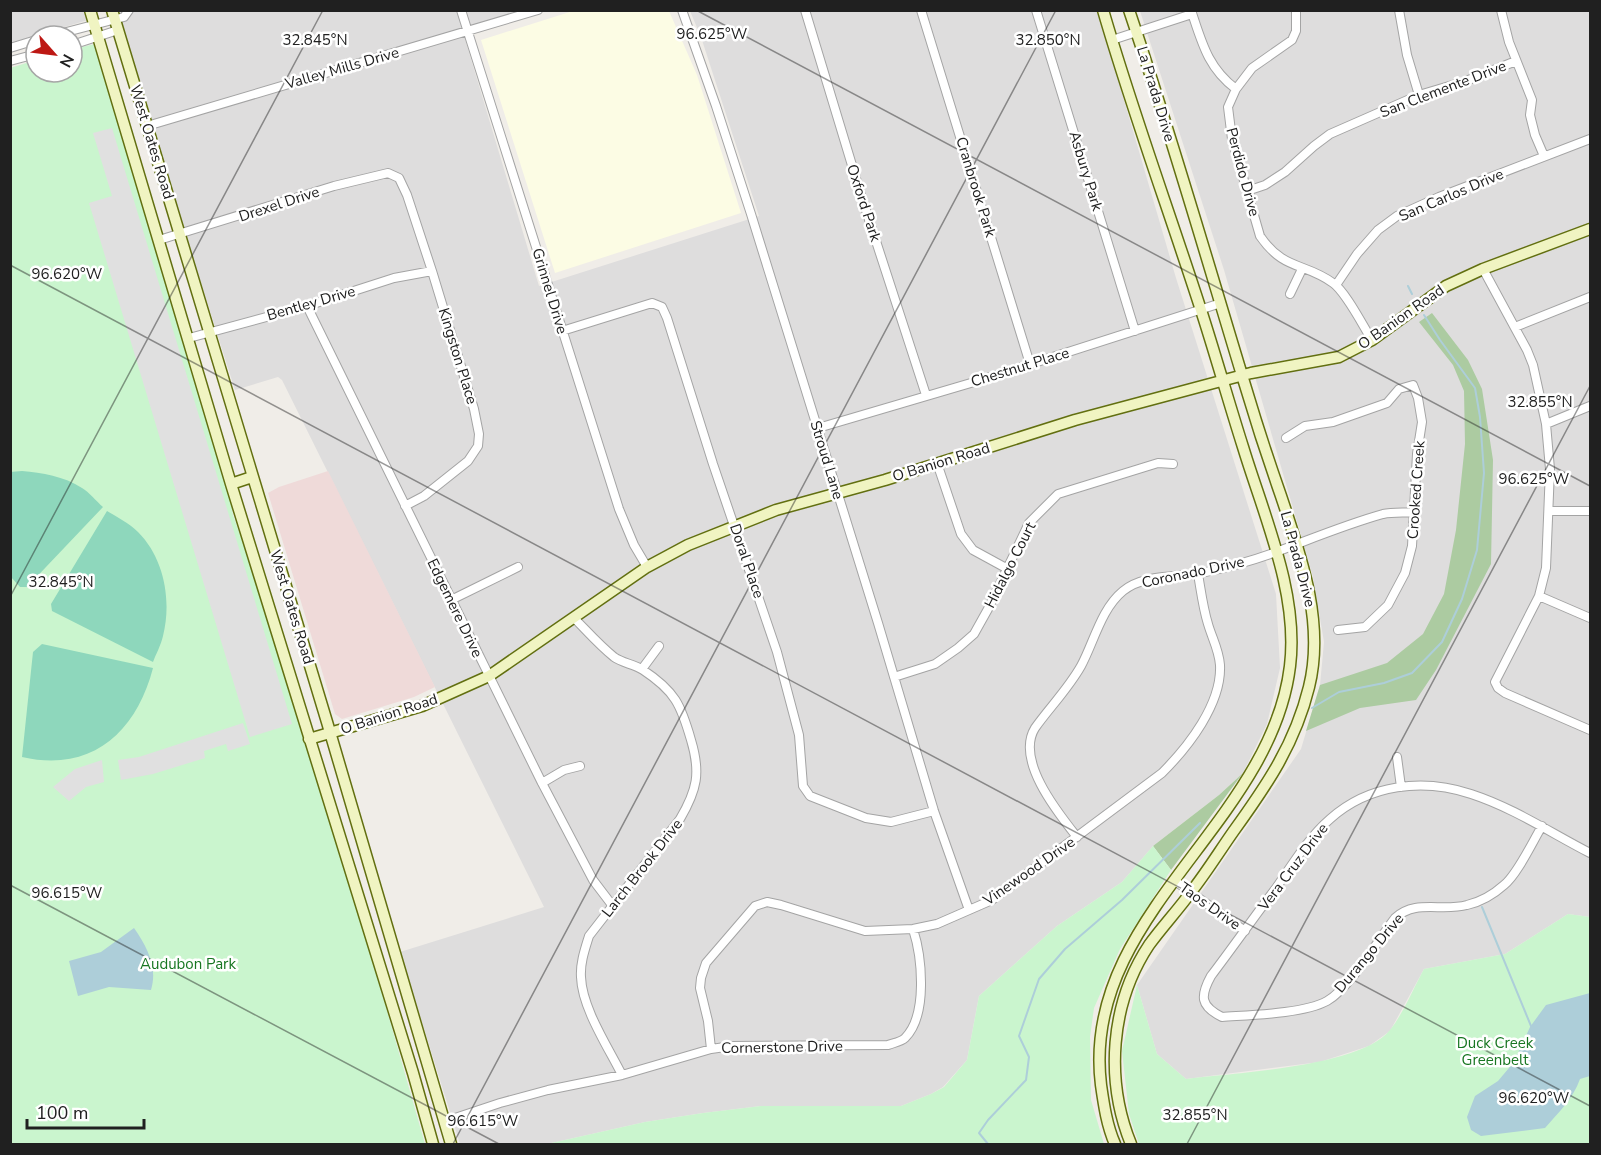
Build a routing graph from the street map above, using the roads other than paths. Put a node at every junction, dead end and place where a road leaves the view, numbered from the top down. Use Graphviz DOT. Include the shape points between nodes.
graph roads {
  1 [pos="90,10"];
  2 [pos="129,10"];
  3 [pos="461,10"];
  4 [pos="538,10"];
  5 [pos="682,10"];
  6 [pos="805,10"];
  7 [pos="921,10"];
  8 [pos="1036,10"];
  9 [pos="1103,10"];
  10 [pos="1129,10"];
  11 [pos="1296,10"];
  12 [pos="1399,10"];
  13 [pos="1501,10"];
  14 [pos="1192,12"];
  15 [pos="115,20"];
  16 [pos="94,24"];
  17 [pos="84,27"];
  18 [pos="466,32"];
  19 [pos="1136,32"];
  20 [pos="98,37"];
  21 [pos="1112,40"];
  22 [pos="84,41"];
  23 [pos="1516,61"];
  24 [pos="1236,90"];
  25 [pos="1419,95"];
  26 [pos="147,126"];
  27 [pos="127,131"];
  28 [pos="1590,139"];
  29 [pos="1544,156"];
  30 [pos="399,178"];
  31 [pos="1247,191"];
  32 [pos="1590,229"];
  33 [pos="181,235"];
  34 [pos="159,240"];
  35 [pos="1302,268"];
  36 [pos="1483,269"];
  37 [pos="432,271"];
  38 [pos="1336,285"];
  39 [pos="1290,294"];
  40 [pos="1590,297"];
  41 [pos="1221,303"];
  42 [pos="307,306"];
  43 [pos="1201,310"];
  44 [pos="1515,327"];
  45 [pos="1135,331"];
  46 [pos="208,332"];
  47 [pos="562,332"];
  48 [pos="189,338"];
  49 [pos="1372,340"];
  50 [pos="1030,364"];
  51 [pos="1242,375"];
  52 [pos="1222,380"];
  53 [pos="927,395"];
  54 [pos="1590,406"];
  55 [pos="1546,424"];
  56 [pos="818,428"];
  57 [pos="1286,438"];
  58 [pos="937,463"];
  59 [pos="1173,465"];
  60 [pos="252,477"];
  61 [pos="231,484"];
  62 [pos="837,493"];
  63 [pos="405,506"];
  64 [pos="1550,511"];
  65 [pos="1590,511"];
  66 [pos="1415,512"];
  67 [pos="736,526"];
  68 [pos="1296,543"];
  69 [pos="1276,552"];
  70 [pos="518,567"];
  71 [pos="647,567"];
  72 [pos="1006,568"];
  73 [pos="282,574"];
  74 [pos="1198,574"];
  75 [pos="260,575"];
  76 [pos="1539,596"];
  77 [pos="451,600"];
  78 [pos="574,618"];
  79 [pos="1590,618"];
  80 [pos="1338,630"];
  81 [pos="659,646"];
  82 [pos="642,669"];
  83 [pos="489,676"];
  84 [pos="894,677"];
  85 [pos="1590,730"];
  86 [pos="330,733"];
  87 [pos="309,739"];
  88 [pos="1397,757"];
  89 [pos="580,766"];
  90 [pos="543,783"];
  91 [pos="1401,787"];
  92 [pos="934,811"];
  93 [pos="1542,826"];
  94 [pos="1077,837"];
  95 [pos="1590,853"];
  96 [pos="1174,881"];
  97 [pos="1191,892"];
  98 [pos="612,905"];
  99 [pos="969,910"];
  100 [pos="913,929"];
  101 [pos="1245,931"];
  102 [pos="1234,1016"];
  103 [pos="711,1049"];
  104 [pos="413,1073"];
  105 [pos="622,1075"];
  106 [pos="446,1121"];
  107 [pos="434,1144"];
  108 [pos="451,1144"];
  109 [pos="1115,1144"];
  110 [pos="1131,1144"];
  1 -- 16 [label="main road, West Oates Road"];
  2 -- 15 [label="street" via="126,16"];
  3 -- 18 [label="street, Grinnel Drive"];
  4 -- 18 [label="street, Valley Mills Drive"];
  5 -- 56 [label="street, Stroud Lane" via="720,117"];
  6 -- 53 [label="street, Oxford Park"];
  7 -- 50 [label="street, Cranbrook Park"];
  8 -- 45 [label="street, Asbury Park"];
  9 -- 21 [label="main road, La Prada Drive"];
  10 -- 19 [label="main road, La Prada Drive"];
  11 -- 24 [label="street, Perdido Drive" via="1292,40 1252,68"];
  12 -- 25 [label="street"];
  13 -- 23 [label="street"];
  14 -- 19 [label="street"];
  14 -- 24 [label="street" via="1207,58"];
  15 -- 16 [label="street"];
  15 -- 20 [label="street"];
  15 -- 26 [label="main road, West Oates Road"];
  16 -- 17 [label="street"];
  16 -- 20 [label="main road, West Oates Road"];
  18 -- 26 [label="street, Valley Mills Drive"];
  18 -- 47 [label="street, Grinnel Drive"];
  19 -- 21 [label="street"];
  19 -- 41 [label="main road, La Prada Drive"];
  20 -- 22 [label="street"];
  20 -- 27 [label="main road, West Oates Road"];
  21 -- 43 [label="main road, La Prada Drive"];
  23 -- 25 [label="street, San Clemente Drive"];
  23 -- 29 [label="street" via="1532,100 1530,115"];
  24 -- 31 [label="street, Perdido Drive" via="1228,107 1229,123"];
  25 -- 31 [label="street, San Clemente Drive" via="1330,134 1285,172"];
  26 -- 27 [label="main road"];
  26 -- 33 [label="main road, West Oates Road"];
  27 -- 34 [label="main road, West Oates Road"];
  28 -- 29 [label="street, San Carlos Drive"];
  29 -- 38 [label="street, San Carlos Drive" via="1397,216 1378,230"];
  30 -- 33 [label="street, Drexel Drive" via="388,173 334,186"];
  30 -- 37 [label="street, Kingston Place"];
  31 -- 35 [label="street, Perdido Drive" via="1260,236 1269,249"];
  32 -- 36 [label="main road, O Banion Road"];
  33 -- 34 [label="street, Drexel Drive"];
  33 -- 46 [label="main road, West Oates Road"];
  34 -- 48 [label="main road, West Oates Road"];
  35 -- 38 [label="street, Perdido Drive"];
  35 -- 39 [label="street"];
  36 -- 44 [label="street"];
  36 -- 49 [label="main road, O Banion Road" via="1446,286"];
  37 -- 42 [label="street, Bentley Drive" via="394,278"];
  37 -- 63 [label="street, Kingston Place" via="474,409 478,446 468,460 424,496"];
  38 -- 49 [label="street"];
  40 -- 44 [label="street"];
  41 -- 43 [label="street, Chestnut Place"];
  41 -- 51 [label="main road, La Prada Drive"];
  42 -- 46 [label="street, Bentley Drive"];
  42 -- 63 [label="street, Edgemere Drive"];
  43 -- 45 [label="street, Chestnut Place"];
  43 -- 52 [label="main road, La Prada Drive"];
  44 -- 55 [label="street" via="1533,365"];
  45 -- 50 [label="street, Chestnut Place"];
  46 -- 48 [label="street, Bentley Drive"];
  46 -- 60 [label="main road, West Oates Road"];
  47 -- 67 [label="street, Doral Place" via="652,303 662,307"];
  47 -- 71 [label="street, Grinnel Drive" via="619,509"];
  48 -- 61 [label="main road, West Oates Road"];
  49 -- 51 [label="main road, O Banion Road" via="1339,357"];
  50 -- 53 [label="street, Chestnut Place"];
  51 -- 52 [label="main road, O Banion Road"];
  51 -- 68 [label="main road, La Prada Drive"];
  52 -- 58 [label="main road, O Banion Road"];
  52 -- 69 [label="main road, La Prada Drive"];
  53 -- 56 [label="street, Chestnut Place"];
  54 -- 55 [label="street"];
  55 -- 64 [label="street"];
  56 -- 62 [label="street, Stroud Lane"];
  57 -- 66 [label="street, Crooked Creek" via="1305,426 1332,422 1387,403 1399,389 1413,385 1422,422"];
  58 -- 62 [label="main road, O Banion Road"];
  58 -- 72 [label="street" via="961,534 973,550"];
  59 -- 72 [label="street, Hidalgo Court" via="1158,463 1058,494 1029,523"];
  60 -- 61 [label="main road"];
  60 -- 73 [label="main road, West Oates Road"];
  61 -- 75 [label="main road, West Oates Road"];
  62 -- 67 [label="main road, O Banion Road"];
  62 -- 84 [label="street, Stroud Lane"];
  63 -- 77 [label="street, Edgemere Drive"];
  64 -- 65 [label="street"];
  64 -- 76 [label="street" via="1546,568"];
  66 -- 68 [label="street, Coronado Drive" via="1386,514"];
  66 -- 80 [label="street, Crooked Creek" via="1405,573 1388,605 1365,627"];
  67 -- 71 [label="main road, O Banion Road"];
  67 -- 92 [label="street, Doral Place" via="777,652 799,735 804,786 810,796 866,818 891,822"];
  68 -- 69 [label="street, Coronado Drive"];
  68 -- 97 [label="main road, La Prada Drive" via="1311,600 1314,634 1310,686 1298,726 1270,780"];
  69 -- 74 [label="street, Coronado Drive"];
  69 -- 96 [label="main road, La Prada Drive" via="1288,599 1291,634 1291,664 1280,715 1246,780"];
  70 -- 77 [label="street"];
  71 -- 78 [label="main road, O Banion Road"];
  72 -- 84 [label="street, Hidalgo Court" via="974,634 935,664"];
  73 -- 75 [label="main road"];
  73 -- 86 [label="main road, West Oates Road"];
  74 -- 94 [label="street, Vinewood Drive" via="1220,666 1209,710 1187,746 1162,773"];
  74 -- 94 [label="street, Coronado Drive" via="1148,580 1122,592 1104,615 1071,684 1034,730 1030,742 1035,774 1052,806"];
  75 -- 87 [label="main road, West Oates Road"];
  76 -- 79 [label="street"];
  76 -- 85 [label="street" via="1495,682 1498,688"];
  77 -- 83 [label="street, Edgemere Drive"];
  78 -- 82 [label="street, Larch Brook Drive" via="616,658"];
  78 -- 83 [label="main road, O Banion Road"];
  81 -- 82 [label="street"];
  82 -- 98 [label="street, Larch Brook Drive" via="676,698 696,758 697,775 693,798 680,819"];
  83 -- 86 [label="main road, O Banion Road" via="422,706"];
  83 -- 90 [label="street, Edgemere Drive"];
  84 -- 92 [label="street, Stroud Lane"];
  86 -- 87 [label="main road, O Banion Road"];
  86 -- 106 [label="main road, West Oates Road"];
  87 -- 104 [label="main road, West Oates Road"];
  88 -- 91 [label="street"];
  89 -- 90 [label="street" via="564,770"];
  90 -- 98 [label="street, Edgemere Drive" via="593,880"];
  91 -- 93 [label="street, Vera Cruz Drive" via="1447,787"];
  91 -- 101 [label="street, Vera Cruz Drive" via="1358,800 1330,819 1307,844"];
  92 -- 99 [label="street, Stroud Lane"];
  93 -- 95 [label="street, Vera Cruz Drive"];
  93 -- 102 [label="street, Durango Drive" via="1506,884 1466,906 1417,906 1403,911 1340,991 1328,1000 1309,1008"];
  94 -- 99 [label="street, Vinewood Drive" via="992,900"];
  96 -- 97 [label="street, Taos Drive"];
  96 -- 109 [label="main road, La Prada Drive" via="1139,931 1104,1012 1099,1066 1104,1111"];
  97 -- 101 [label="street, Taos Drive"];
  97 -- 110 [label="main road, La Prada Drive" via="1150,945 1127,987 1119,1018 1114,1074 1119,1108"];
  98 -- 105 [label="street, Larch Brook Drive" via="589,936 580,976 584,995"];
  99 -- 100 [label="street, Vinewood Drive"];
  100 -- 103 [label="street, Cornerstone Drive" via="921,961 920,988 914,1024 904,1040 888,1045"];
  100 -- 103 [label="street, Vinewood Drive" via="865,931 781,905 767,902 755,906 706,963 701,978"];
  101 -- 102 [label="street, Vera Cruz Drive" via="1203,991 1212,1012 1222,1017"];
  103 -- 105 [label="street, Cornerstone Drive"];
  104 -- 106 [label="main road" via="428,1109"];
  104 -- 107 [label="main road, West Oates Road"];
  105 -- 106 [label="street, Cornerstone Drive" via="548,1090"];
  106 -- 107 [label="main road"];
  106 -- 108 [label="main road, West Oates Road"];
}
